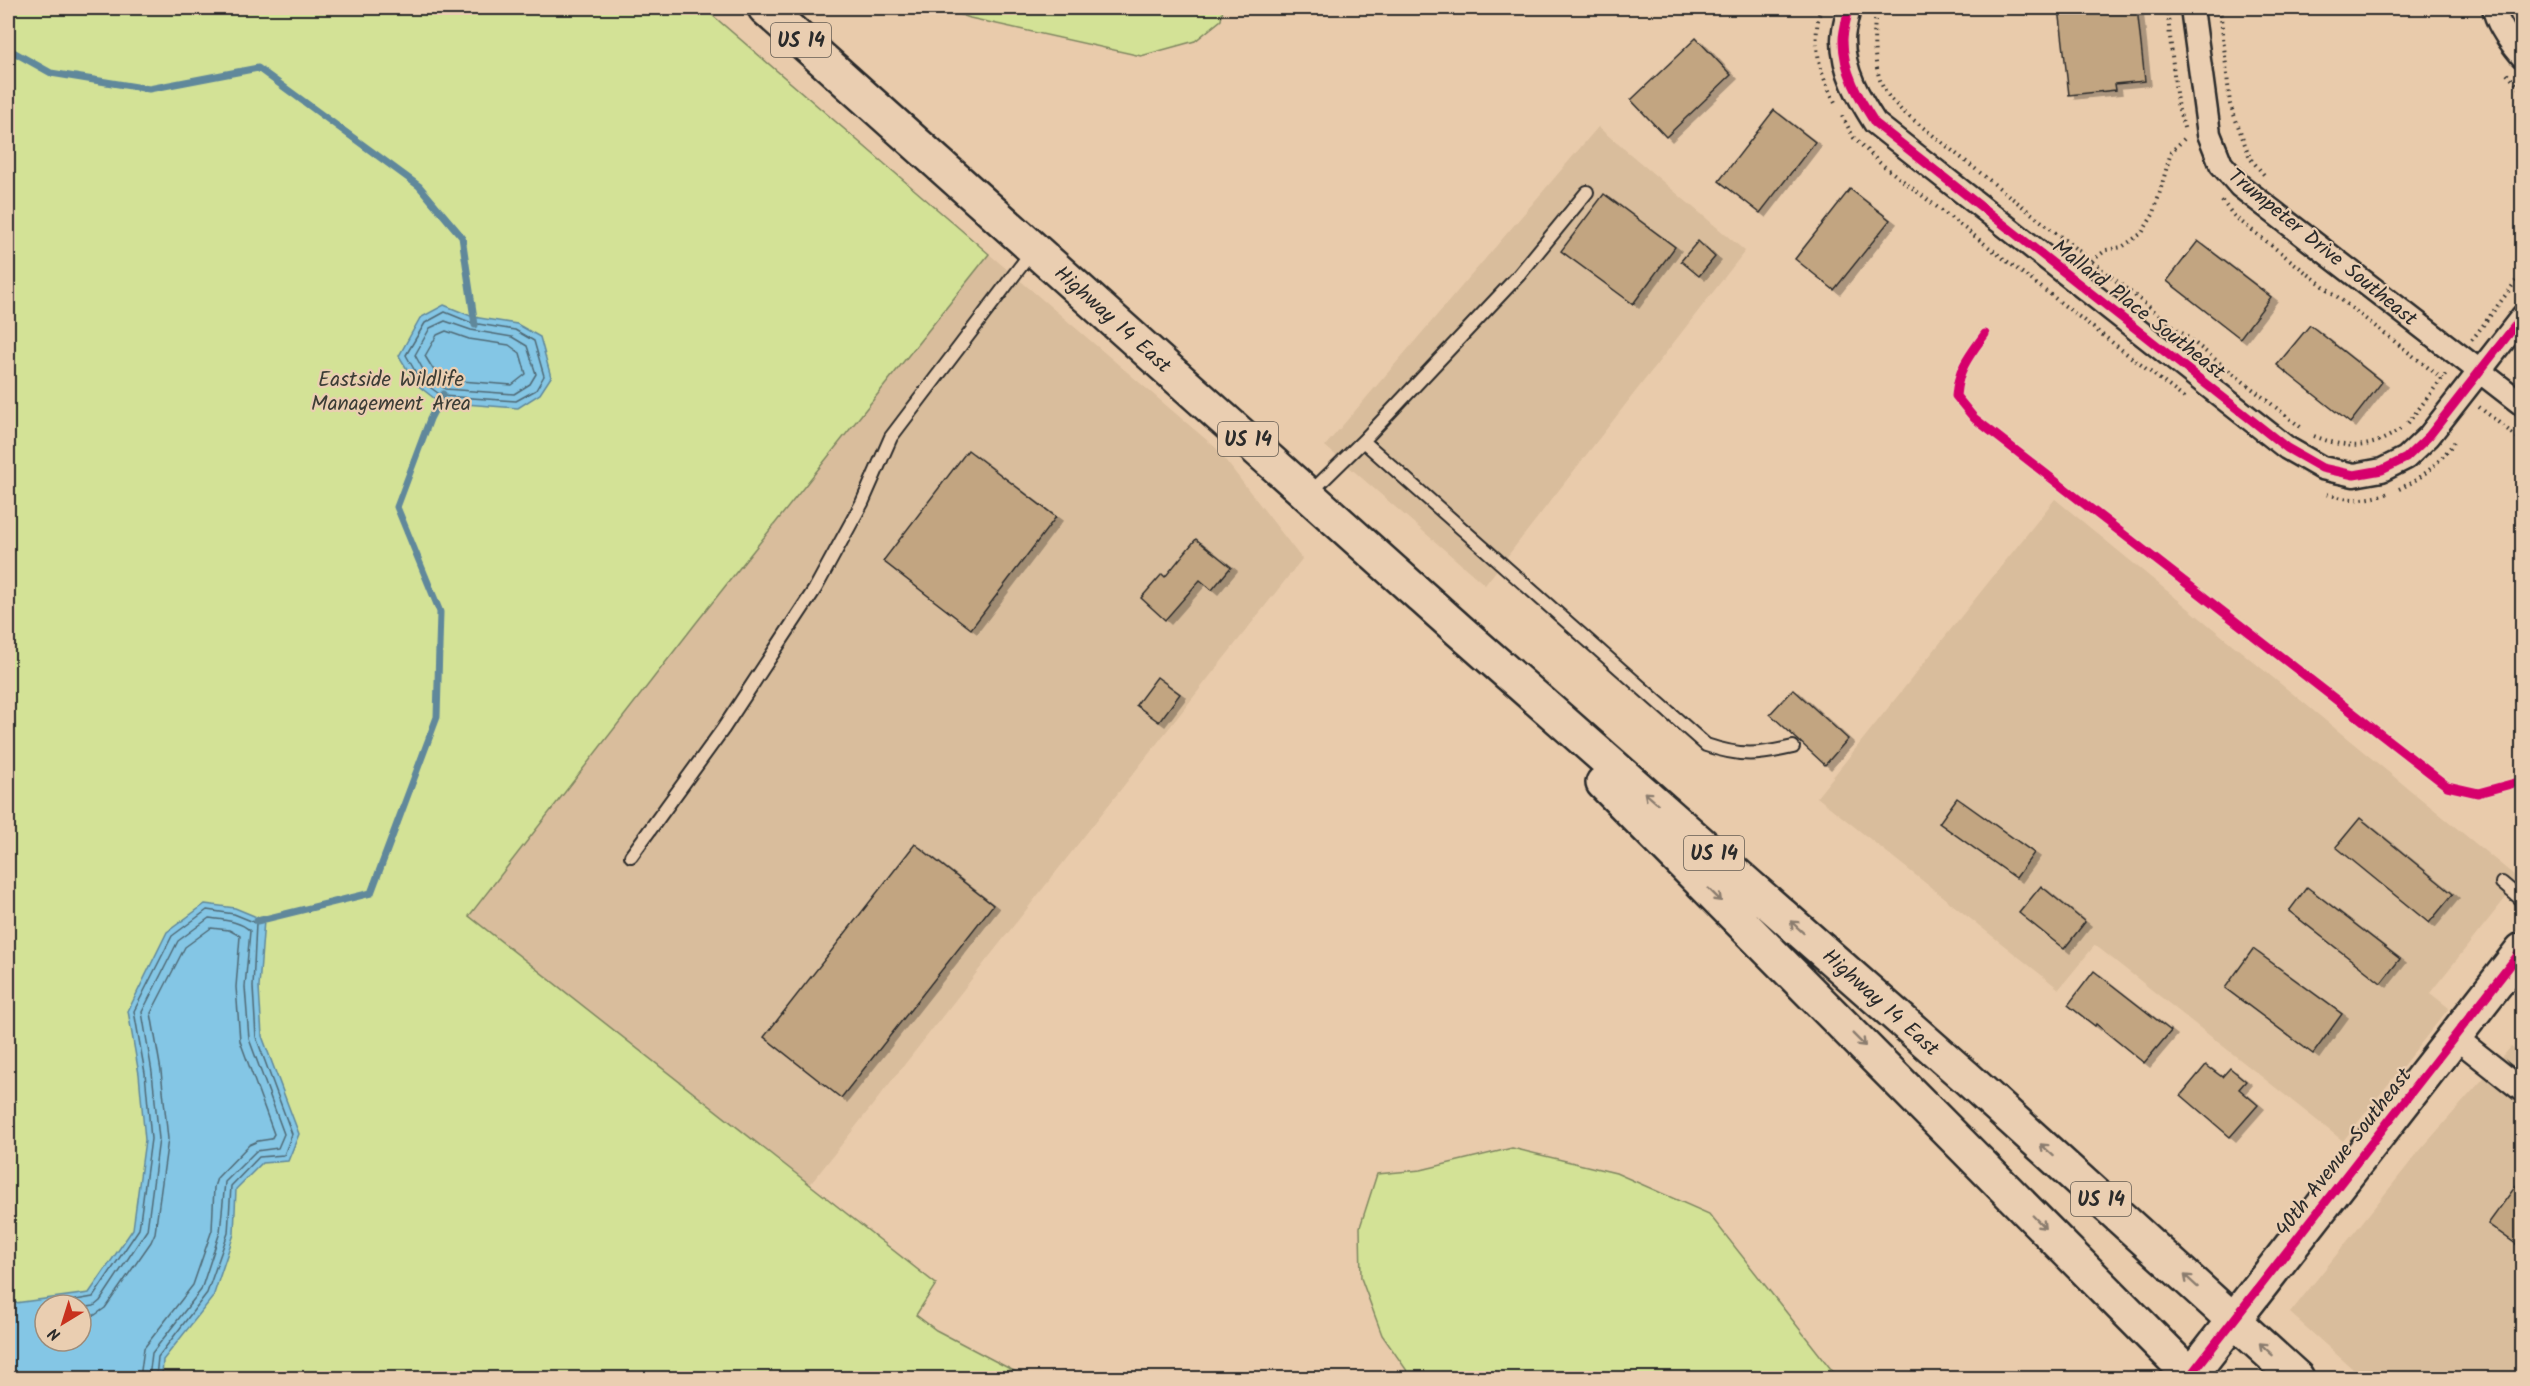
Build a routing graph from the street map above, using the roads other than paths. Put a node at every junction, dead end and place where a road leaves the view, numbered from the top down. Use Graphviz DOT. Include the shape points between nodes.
graph roads {
  1 [pos="765,8"];
  2 [pos="1849,8"];
  3 [pos="2192,8"];
  4 [pos="2494,8"];
  5 [pos="2523,56"];
  6 [pos="1587,192"];
  7 [pos="1034,249"];
  8 [pos="2523,317"];
  9 [pos="2480,371"];
  10 [pos="2523,404"];
  11 [pos="1363,441"];
  12 [pos="1309,495"];
  13 [pos="1460,631"];
  14 [pos="1793,747"];
  15 [pos="631,856"];
  16 [pos="2502,883"];
  17 [pos="2523,900"];
  18 [pos="2523,950"];
  19 [pos="2455,1037"];
  20 [pos="2523,1090"];
  21 [pos="2234,1320"];
  22 [pos="2192,1377"];
  23 [pos="2297,1378"];
  1 -- 7 [label="main road, Highway 14 East / US 14"];
  2 -- 9 [label="street, Mallard Place Southeast" via="1843,40 1847,71 1875,123 2287,448 2322,468 2354,476 2382,470 2406,459 2429,436"];
  3 -- 9 [label="street, Trumpeter Drive Southeast" via="2209,134 2221,164 2240,186"];
  4 -- 5 [label="street" via="2514,47"];
  6 -- 11 [label="lane" via="1519,275"];
  7 -- 12 [label="main road, Highway 14 East / US 14"];
  7 -- 15 [label="lane" via="891,437 862,503 815,589 723,729"];
  8 -- 9 [label="street, Mallard Place Southeast"];
  9 -- 10 [label="street, Trumpeter Drive Southeast"];
  11 -- 12 [label="lane"];
  11 -- 14 [label="lane" via="1706,745 1731,753 1762,754"];
  12 -- 13 [label="main road, Highway 14 East / US 14"];
  21 -- 13 [label="main road, Highway 14 East / US 14, one-way" via="1753,887"];
  13 -- 22 [label="main road, Highway 14 East / US 14, one-way" via="1585,764"];
  16 -- 17 [label="lane"];
  18 -- 19 [label="main road, 40th Avenue Southeast"];
  19 -- 20 [label="street"];
  19 -- 21 [label="main road, 40th Avenue Southeast"];
  21 -- 22 [label="main road, 40th Avenue Southeast"];
  23 -- 21 [label="main road, Highway 14 East / US 14, one-way"];
}
